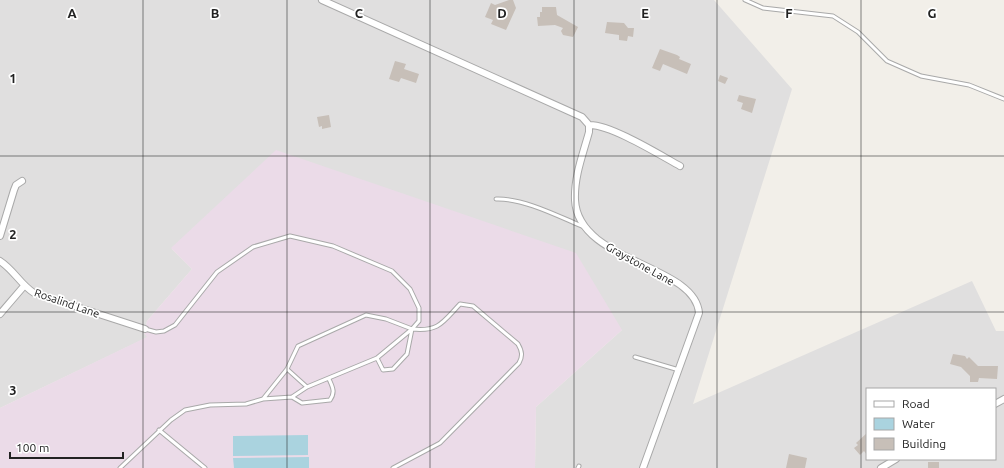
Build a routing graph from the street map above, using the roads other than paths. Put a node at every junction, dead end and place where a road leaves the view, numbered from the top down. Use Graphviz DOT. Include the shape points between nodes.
graph roads {
  1 [pos="322,0"];
  2 [pos="744,0"];
  3 [pos="1004,99"];
  4 [pos="589,125"];
  5 [pos="680,166"];
  6 [pos="22,181"];
  7 [pos="496,199"];
  8 [pos="584,227"];
  9 [pos="0,236"];
  10 [pos="0,261"];
  11 [pos="24,286"];
  12 [pos="0,314"];
  13 [pos="145,329"];
  14 [pos="412,329"];
  15 [pos="634,357"];
  16 [pos="377,358"];
  17 [pos="286,369"];
  18 [pos="679,370"];
  19 [pos="329,379"];
  20 [pos="307,387"];
  21 [pos="292,397"];
  22 [pos="263,399"];
  23 [pos="159,430"];
  24 [pos="894,460"];
  25 [pos="120,468"];
  26 [pos="205,468"];
  27 [pos="393,468"];
  28 [pos="643,468"];
  29 [pos="881,468"];
  1 -- 4 [label="street" via="582,117"];
  2 -- 3 [label="lane" via="763,8 833,16 858,32 887,62 921,76 969,85"];
  4 -- 5 [label="street" via="611,130"];
  4 -- 8 [label="street, Graystone Lane" via="575,192 576,210"];
  6 -- 9 [label="street" via="16,185"];
  7 -- 8 [label="lane" via="524,203"];
  8 -- 18 [label="street, Graystone Lane" via="604,245 661,274 696,300 699,313"];
  10 -- 11 [label="street, Rosalind Lane" via="16,274"];
  11 -- 12 [label="street"];
  11 -- 13 [label="street, Rosalind Lane" via="34,293"];
  13 -- 14 [label="lane" via="164,331 175,324 217,272 253,247 290,236 333,246 392,271 410,289 419,308 419,321"];
  14 -- 16 [label="lane"];
  14 -- 16 [label="lane" via="408,354 393,369 383,370"];
  14 -- 17 [label="lane" via="366,315 298,346"];
  14 -- 27 [label="lane" via="432,329 440,326 460,304 473,306 518,344 522,358 440,443"];
  15 -- 18 [label="lane"];
  16 -- 19 [label="lane"];
  17 -- 20 [label="lane"];
  17 -- 22 [label="lane"];
  18 -- 28 [label="street, Graystone Lane"];
  19 -- 20 [label="lane"];
  19 -- 21 [label="lane" via="334,389 334,395 330,400 302,403"];
  20 -- 21 [label="lane"];
  21 -- 22 [label="lane"];
  22 -- 23 [label="lane" via="246,404 210,405 186,410"];
  23 -- 25 [label="lane"];
  23 -- 26 [label="lane"];
  24 -- 29 [label="street"];
}
